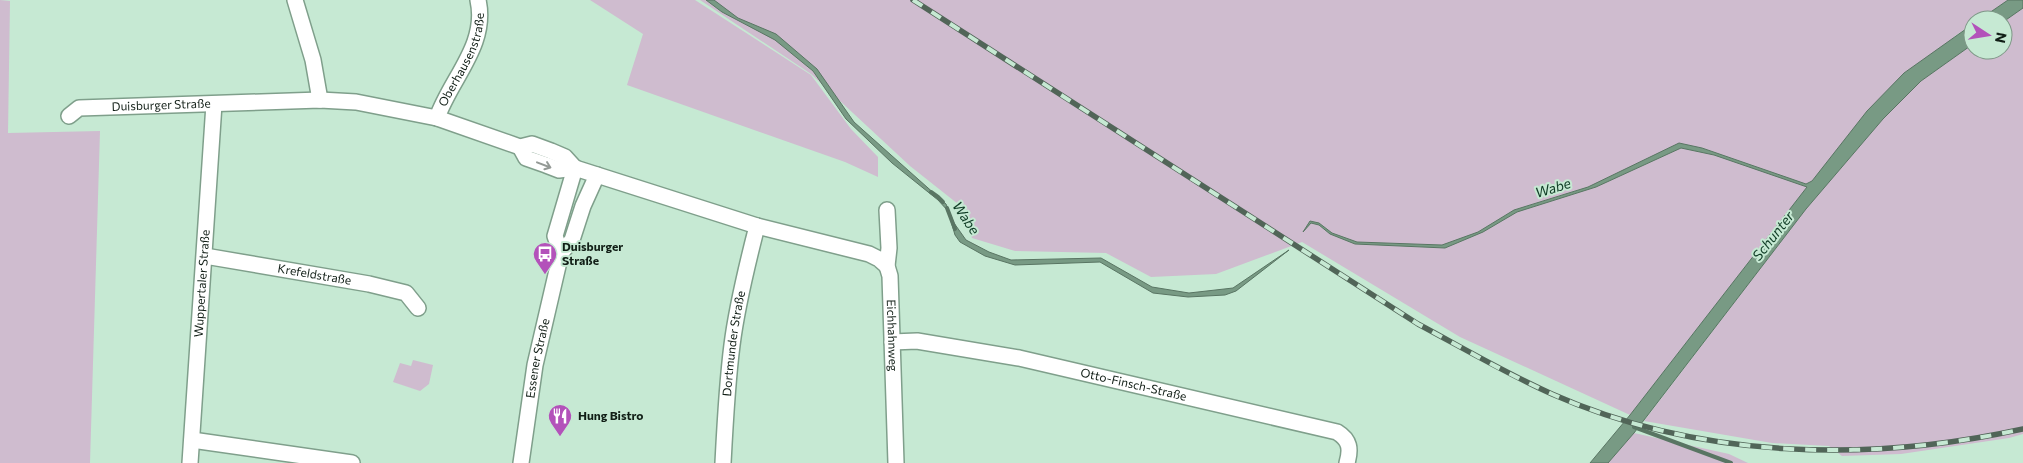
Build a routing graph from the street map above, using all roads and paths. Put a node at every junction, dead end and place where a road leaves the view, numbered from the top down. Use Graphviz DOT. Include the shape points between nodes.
graph roads {
  1 [pos="295,0"];
  2 [pos="478,0"];
  3 [pos="320,100"];
  4 [pos="214,104"];
  5 [pos="69,116"];
  6 [pos="437,118"];
  7 [pos="575,168"];
  8 [pos="597,175"];
  9 [pos="887,210"];
  10 [pos="757,226"];
  11 [pos="560,253"];
  12 [pos="205,256"];
  13 [pos="887,266"];
  14 [pos="418,308"];
  15 [pos="892,342"];
  16 [pos="192,440"];
  17 [pos="190,463"];
  18 [pos="352,463"];
  19 [pos="521,463"];
  20 [pos="723,463"];
  21 [pos="896,463"];
  22 [pos="1347,463"];
  1 -- 3 [label="street" via="313,60"];
  2 -- 6 [label="street, Oberhausenstraße" via="480,26 476,42"];
  3 -- 4 [label="street, Duisburger Straße"];
  3 -- 6 [label="street, Duisburger Straße" via="356,102"];
  4 -- 5 [label="street, Duisburger Straße" via="79,108"];
  4 -- 12 [label="street, Wuppertaler Straße"];
  6 -- 7 [label="street, Duisburger Straße" via="520,147 532,144 566,157"];
  7 -- 8 [label="street, Duisburger Straße"];
  7 -- 11 [label="street, Essener Straße" via="556,236"];
  8 -- 10 [label="street, Duisburger Straße"];
  8 -- 11 [label="street, Essener Straße" via="572,240"];
  9 -- 13 [label="street, Eichhahnweg"];
  10 -- 13 [label="street, Duisburger Straße" via="869,254"];
  10 -- 20 [label="street, Dortmunder Straße" via="732,344"];
  11 -- 19 [label="street, Essener Straße" via="535,365"];
  12 -- 14 [label="street, Krefeldstraße" via="378,286 406,294"];
  12 -- 16 [label="street, Wuppertaler Straße"];
  13 -- 15 [label="street, Eichhahnweg"];
  15 -- 21 [label="street, Eichhahnweg"];
  15 -- 22 [label="street, Otto-Finsch-Straße" via="917,341 1010,356 1337,432 1349,443"];
  16 -- 17 [label="street, Wuppertaler Straße"];
  16 -- 18 [label="street"];
}
